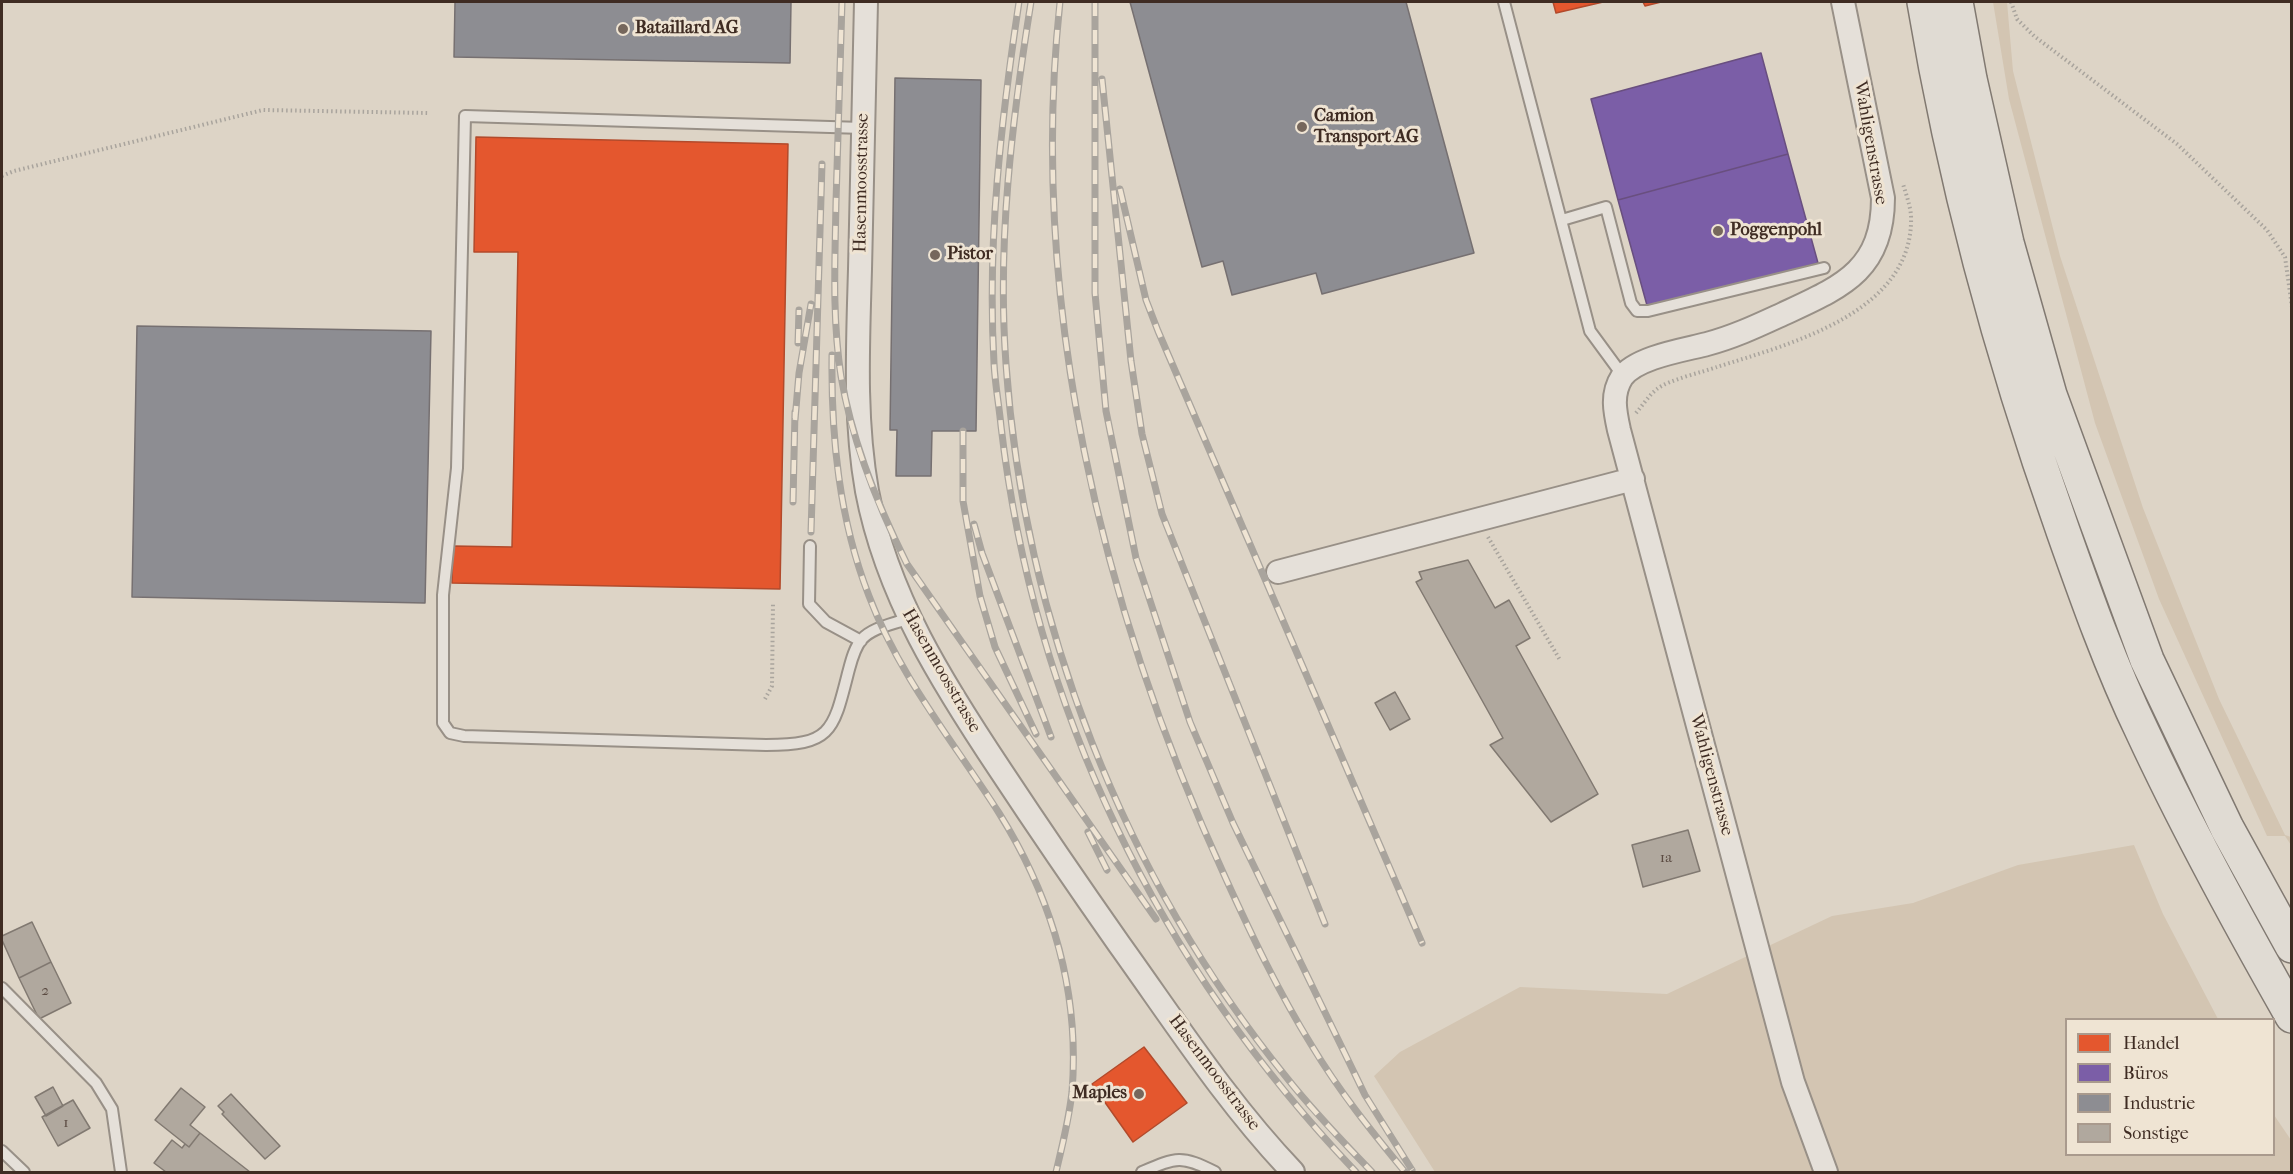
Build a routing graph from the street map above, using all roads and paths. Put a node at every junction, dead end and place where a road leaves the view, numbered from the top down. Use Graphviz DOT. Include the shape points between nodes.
graph roads {
  1 [pos="866,2"];
  2 [pos="1504,2"];
  3 [pos="1843,2"];
  4 [pos="1924,2"];
  5 [pos="1956,2"];
  6 [pos="2011,2"];
  7 [pos="428,113"];
  8 [pos="863,128"];
  9 [pos="1901,175"];
  10 [pos="2,176"];
  11 [pos="1562,220"];
  12 [pos="1824,268"];
  13 [pos="2292,307"];
  14 [pos="1623,376"];
  15 [pos="1630,421"];
  16 [pos="1633,479"];
  17 [pos="1478,519"];
  18 [pos="810,546"];
  19 [pos="1278,572"];
  20 [pos="773,603"];
  21 [pos="909,618"];
  22 [pos="861,641"];
  23 [pos="1560,660"];
  24 [pos="765,699"];
  25 [pos="2292,946"];
  26 [pos="2,988"];
  27 [pos="2292,1016"];
  28 [pos="2,1151"];
  29 [pos="1284,1168"];
  30 [pos="24,1173"];
  31 [pos="121,1173"];
  32 [pos="1142,1173"];
  33 [pos="1215,1173"];
  34 [pos="1826,1173"];
  1 -- 8 [label="street, Hasenmoosstrasse"];
  2 -- 11 [label="lane"];
  3 -- 14 [label="street, Wahligenstrasse" via="1883,198 1881,230 1867,260 1841,285 1811,301 1716,342 1644,363"];
  4 -- 27 [label="highway" via="1957,174 1993,317 2078,575 2141,730 2214,876"];
  5 -- 25 [label="highway" via="2007,243 2050,395 2147,660 2227,828"];
  6 -- 13 [label="path" via="2017,19 2034,36 2177,144 2266,230 2285,257"];
  7 -- 10 [label="path" via="263,110"];
  8 -- 21 [label="street, Hasenmoosstrasse" via="861,440 867,491 880,542"];
  8 -- 22 [label="lane" via="465,116 457,468 443,595 443,723 450,733 464,736 804,743 823,735 835,719"];
  9 -- 15 [label="path" via="1911,215 1907,249 1893,278 1869,301 1829,327 1775,350 1658,388"];
  11 -- 12 [label="lane" via="1606,207 1631,303 1637,310 1648,311"];
  11 -- 14 [label="lane" via="1590,331"];
  14 -- 16 [label="street, Wahligenstrasse" via="1614,405"];
  16 -- 17 [label="street"];
  16 -- 34 [label="street, Wahligenstrasse" via="1793,1082"];
  17 -- 19 [label="street"];
  17 -- 23 [label="path"];
  18 -- 22 [label="lane" via="809,604 826,622"];
  20 -- 24 [label="path" via="772,686"];
  21 -- 22 [label="lane" via="876,630"];
  21 -- 29 [label="street, Hasenmoosstrasse" via="941,677 1066,868"];
  26 -- 31 [label="lane" via="96,1083 111,1109"];
  28 -- 30 [label="lane"];
  32 -- 33 [label="lane" via="1181,1159"];
}
